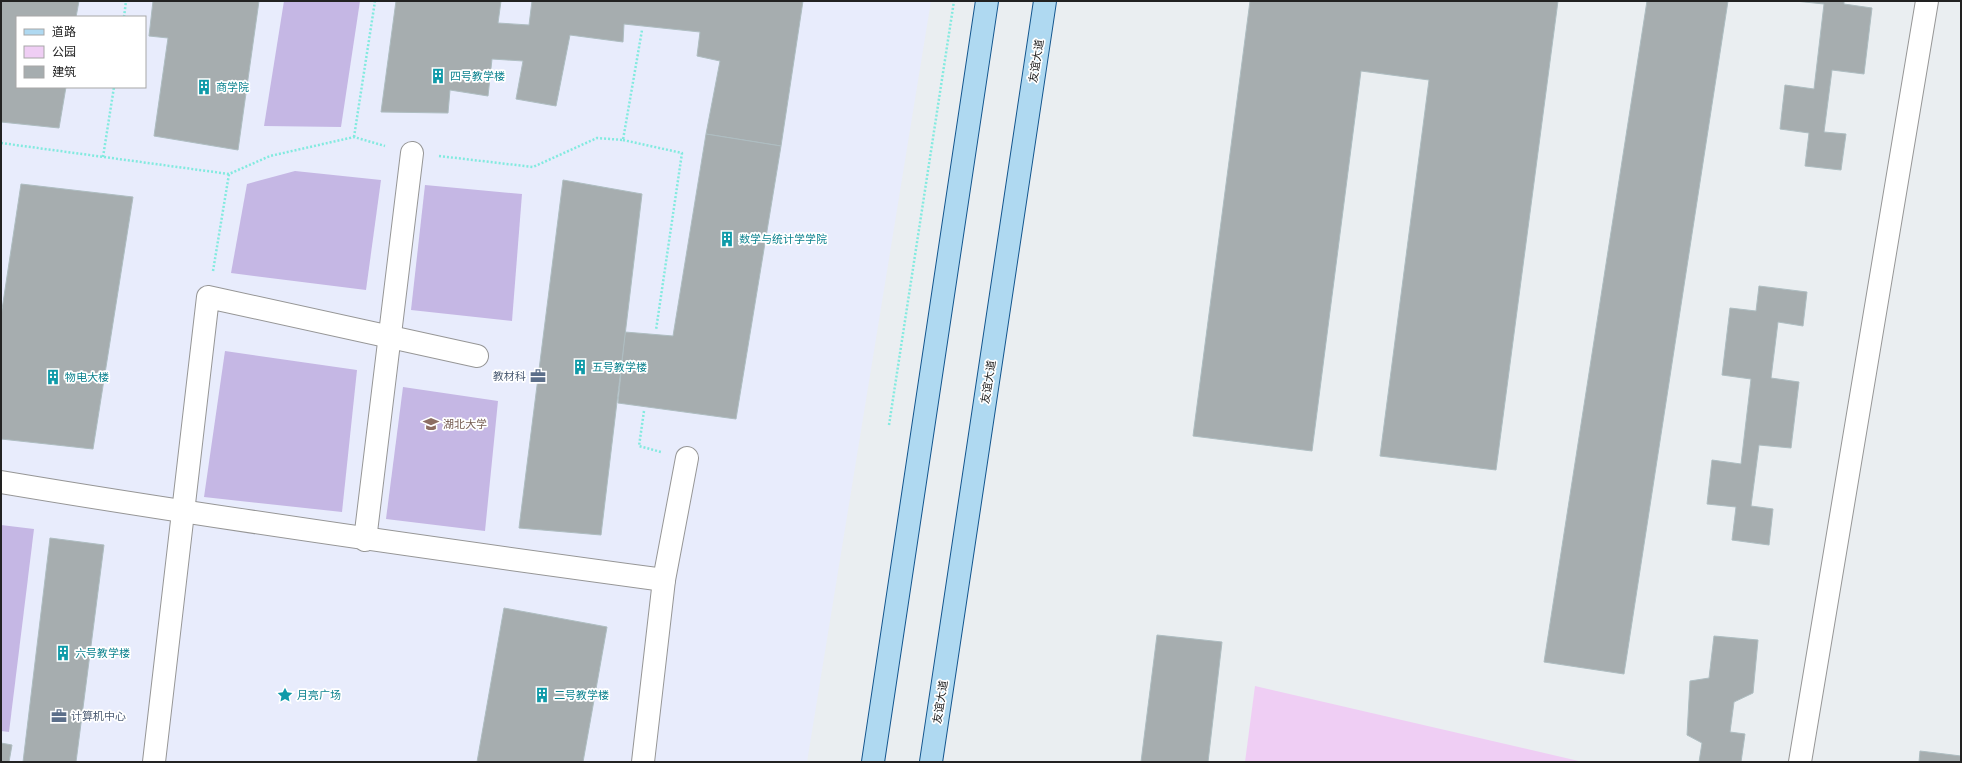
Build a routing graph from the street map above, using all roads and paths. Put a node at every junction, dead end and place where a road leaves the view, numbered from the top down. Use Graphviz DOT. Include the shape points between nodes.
graph roads {
  1 [pos="126,1"];
  2 [pos="375,1"];
  3 [pos="954,1"];
  4 [pos="987,1"];
  5 [pos="1045,1"];
  6 [pos="1927,1"];
  7 [pos="124,16"];
  8 [pos="642,30"];
  9 [pos="114,88"];
  10 [pos="354,137"];
  11 [pos="623,140"];
  12 [pos="1,144"];
  13 [pos="412,153"];
  14 [pos="104,157"];
  15 [pos="229,174"];
  16 [pos="208,297"];
  17 [pos="656,330"];
  18 [pos="390,337"];
  19 [pos="478,356"];
  20 [pos="644,411"];
  21 [pos="889,426"];
  22 [pos="686,458"];
  23 [pos="1,482"];
  24 [pos="183,513"];
  25 [pos="365,540"];
  26 [pos="664,580"];
  27 [pos="154,762"];
  28 [pos="643,762"];
  29 [pos="873,762"];
  30 [pos="931,762"];
  31 [pos="1800,762"];
  1 -- 7 [label="path"];
  2 -- 10 [label="path"];
  3 -- 21 [label="path"];
  4 -- 29 [label="main road"];
  5 -- 30 [label="main road, 友谊大道"];
  6 -- 31 [label="street"];
  8 -- 11 [label="path"];
  9 -- 14 [label="path"];
  10 -- 13 [label="path"];
  10 -- 15 [label="path" via="270,156"];
  11 -- 13 [label="path" via="597,138 533,167"];
  11 -- 17 [label="path" via="682,153"];
  12 -- 14 [label="path"];
  13 -- 18 [label="street"];
  14 -- 15 [label="path"];
  15 -- 16 [label="path"];
  16 -- 18 [label="street"];
  16 -- 24 [label="street"];
  18 -- 19 [label="street"];
  18 -- 25 [label="street"];
  20 -- 22 [label="path" via="639,446"];
  22 -- 26 [label="street"];
  23 -- 24 [label="street"];
  24 -- 25 [label="street"];
  24 -- 27 [label="street"];
  25 -- 26 [label="street"];
  26 -- 28 [label="street"];
}
